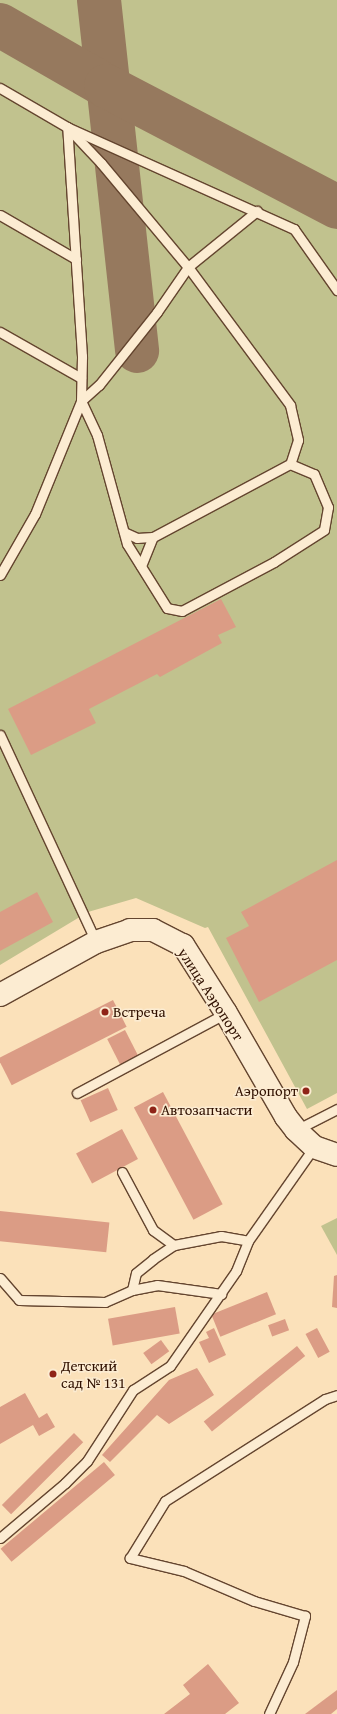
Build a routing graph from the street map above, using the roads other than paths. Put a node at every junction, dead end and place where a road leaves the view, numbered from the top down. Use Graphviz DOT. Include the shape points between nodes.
graph roads {
  1 [pos="0,88"];
  2 [pos="67,127"];
  3 [pos="257,211"];
  4 [pos="0,215"];
  5 [pos="76,259"];
  6 [pos="188,267"];
  7 [pos="337,290"];
  8 [pos="0,332"];
  9 [pos="81,378"];
  10 [pos="81,401"];
  11 [pos="290,464"];
  12 [pos="124,532"];
  13 [pos="153,538"];
  14 [pos="141,566"];
  15 [pos="0,575"];
  16 [pos="0,735"];
  17 [pos="96,942"];
  18 [pos="0,995"];
  19 [pos="226,1013"];
  20 [pos="77,1093"];
  21 [pos="337,1109"];
  22 [pos="296,1130"];
  23 [pos="314,1147"];
  24 [pos="337,1155"];
  25 [pos="122,1172"];
  26 [pos="248,1241"];
  27 [pos="174,1245"];
  28 [pos="0,1278"];
  29 [pos="132,1290"];
  30 [pos="221,1294"];
  31 [pos="337,1395"];
  32 [pos="0,1538"];
  33 [pos="269,1714"];
  1 -- 2 [label="lane"];
  2 -- 3 [label="lane"];
  2 -- 5 [label="lane"];
  2 -- 6 [label="lane" via="101,163"];
  3 -- 6 [label="lane"];
  3 -- 7 [label="lane" via="294,229"];
  4 -- 5 [label="lane"];
  5 -- 9 [label="lane"];
  6 -- 10 [label="lane" via="157,312 99,385"];
  6 -- 11 [label="lane" via="290,405 298,440"];
  8 -- 9 [label="lane"];
  9 -- 10 [label="lane"];
  10 -- 12 [label="lane" via="97,435"];
  10 -- 15 [label="lane" via="36,514"];
  11 -- 13 [label="lane"];
  11 -- 14 [label="lane" via="314,474 328,507 324,530 274,562 182,611 167,608"];
  12 -- 13 [label="lane" via="137,538"];
  12 -- 14 [label="lane" via="127,544"];
  13 -- 14 [label="lane"];
  16 -- 17 [label="lane"];
  17 -- 18 [label="main road, улица Аэропорт"];
  17 -- 19 [label="main road, улица Аэропорт" via="130,930 152,930 183,945"];
  19 -- 20 [label="lane"];
  19 -- 22 [label="main road, улица Аэропорт"];
  21 -- 22 [label="lane"];
  22 -- 23 [label="main road, улица Аэропорт"];
  23 -- 24 [label="main road, улица Аэропорт"];
  23 -- 26 [label="lane"];
  25 -- 27 [label="lane" via="153,1230"];
  26 -- 27 [label="lane" via="221,1236"];
  26 -- 30 [label="lane" via="236,1271"];
  27 -- 29 [label="lane" via="136,1273"];
  28 -- 29 [label="lane" via="19,1300 105,1302"];
  29 -- 30 [label="lane" via="157,1285"];
  30 -- 32 [label="lane" via="170,1366 133,1390 87,1461"];
  31 -- 33 [label="lane" via="325,1399 165,1501 130,1558 184,1571 254,1601 305,1616 293,1662"];
}
